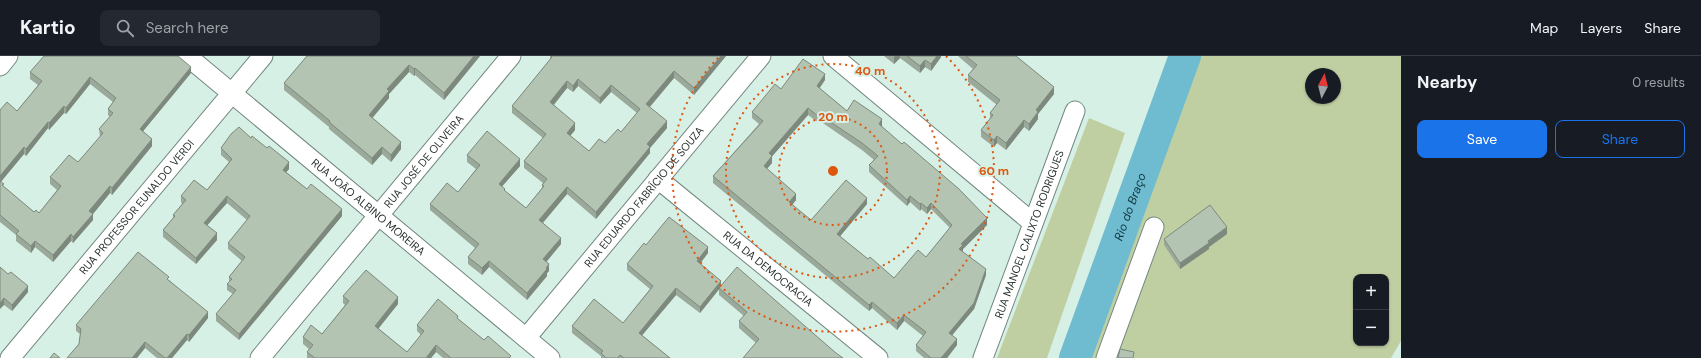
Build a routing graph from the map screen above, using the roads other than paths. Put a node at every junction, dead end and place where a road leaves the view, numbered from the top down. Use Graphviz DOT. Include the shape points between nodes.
graph roads {
  1 [pos="8,56"];
  2 [pos="187,56"];
  3 [pos="263,56"];
  4 [pos="511,56"];
  5 [pos="761,56"];
  6 [pos="833,56"];
  7 [pos="0,66"];
  8 [pos="232,93"];
  9 [pos="1075,111"];
  10 [pos="658,179"];
  11 [pos="379,216"];
  12 [pos="1033,223"];
  13 [pos="1154,227"];
  14 [pos="526,338"];
  15 [pos="10,358"];
  16 [pos="260,358"];
  17 [pos="550,358"];
  18 [pos="878,358"];
  19 [pos="983,358"];
  20 [pos="1106,358"];
  1 -- 7 [label="street"];
  2 -- 8 [label="street, RUA JOÃO ALBINO MOREIRA"];
  3 -- 8 [label="street, RUA PROFESSOR EUNALDO VERDI"];
  4 -- 11 [label="street, RUA JOSÉ DE OLIVEIRA"];
  5 -- 10 [label="street, RUA EDUARDO FABRÍCIO DE SOUZA"];
  6 -- 12 [label="street"];
  8 -- 11 [label="street, RUA JOÃO ALBINO MOREIRA"];
  8 -- 15 [label="street, RUA PROFESSOR EUNALDO VERDI"];
  9 -- 12 [label="street, RUA MANOEL CALIXTO RODRIGUES"];
  10 -- 14 [label="street, RUA EDUARDO FABRÍCIO DE SOUZA"];
  10 -- 18 [label="street, RUA DA DEMOCRACIA"];
  11 -- 14 [label="street, RUA JOÃO ALBINO MOREIRA"];
  11 -- 16 [label="street, RUA JOSÉ DE OLIVEIRA"];
  12 -- 19 [label="street, RUA MANOEL CALIXTO RODRIGUES"];
  13 -- 20 [label="street"];
  14 -- 17 [label="street, RUA JOÃO ALBINO MOREIRA"];
}
